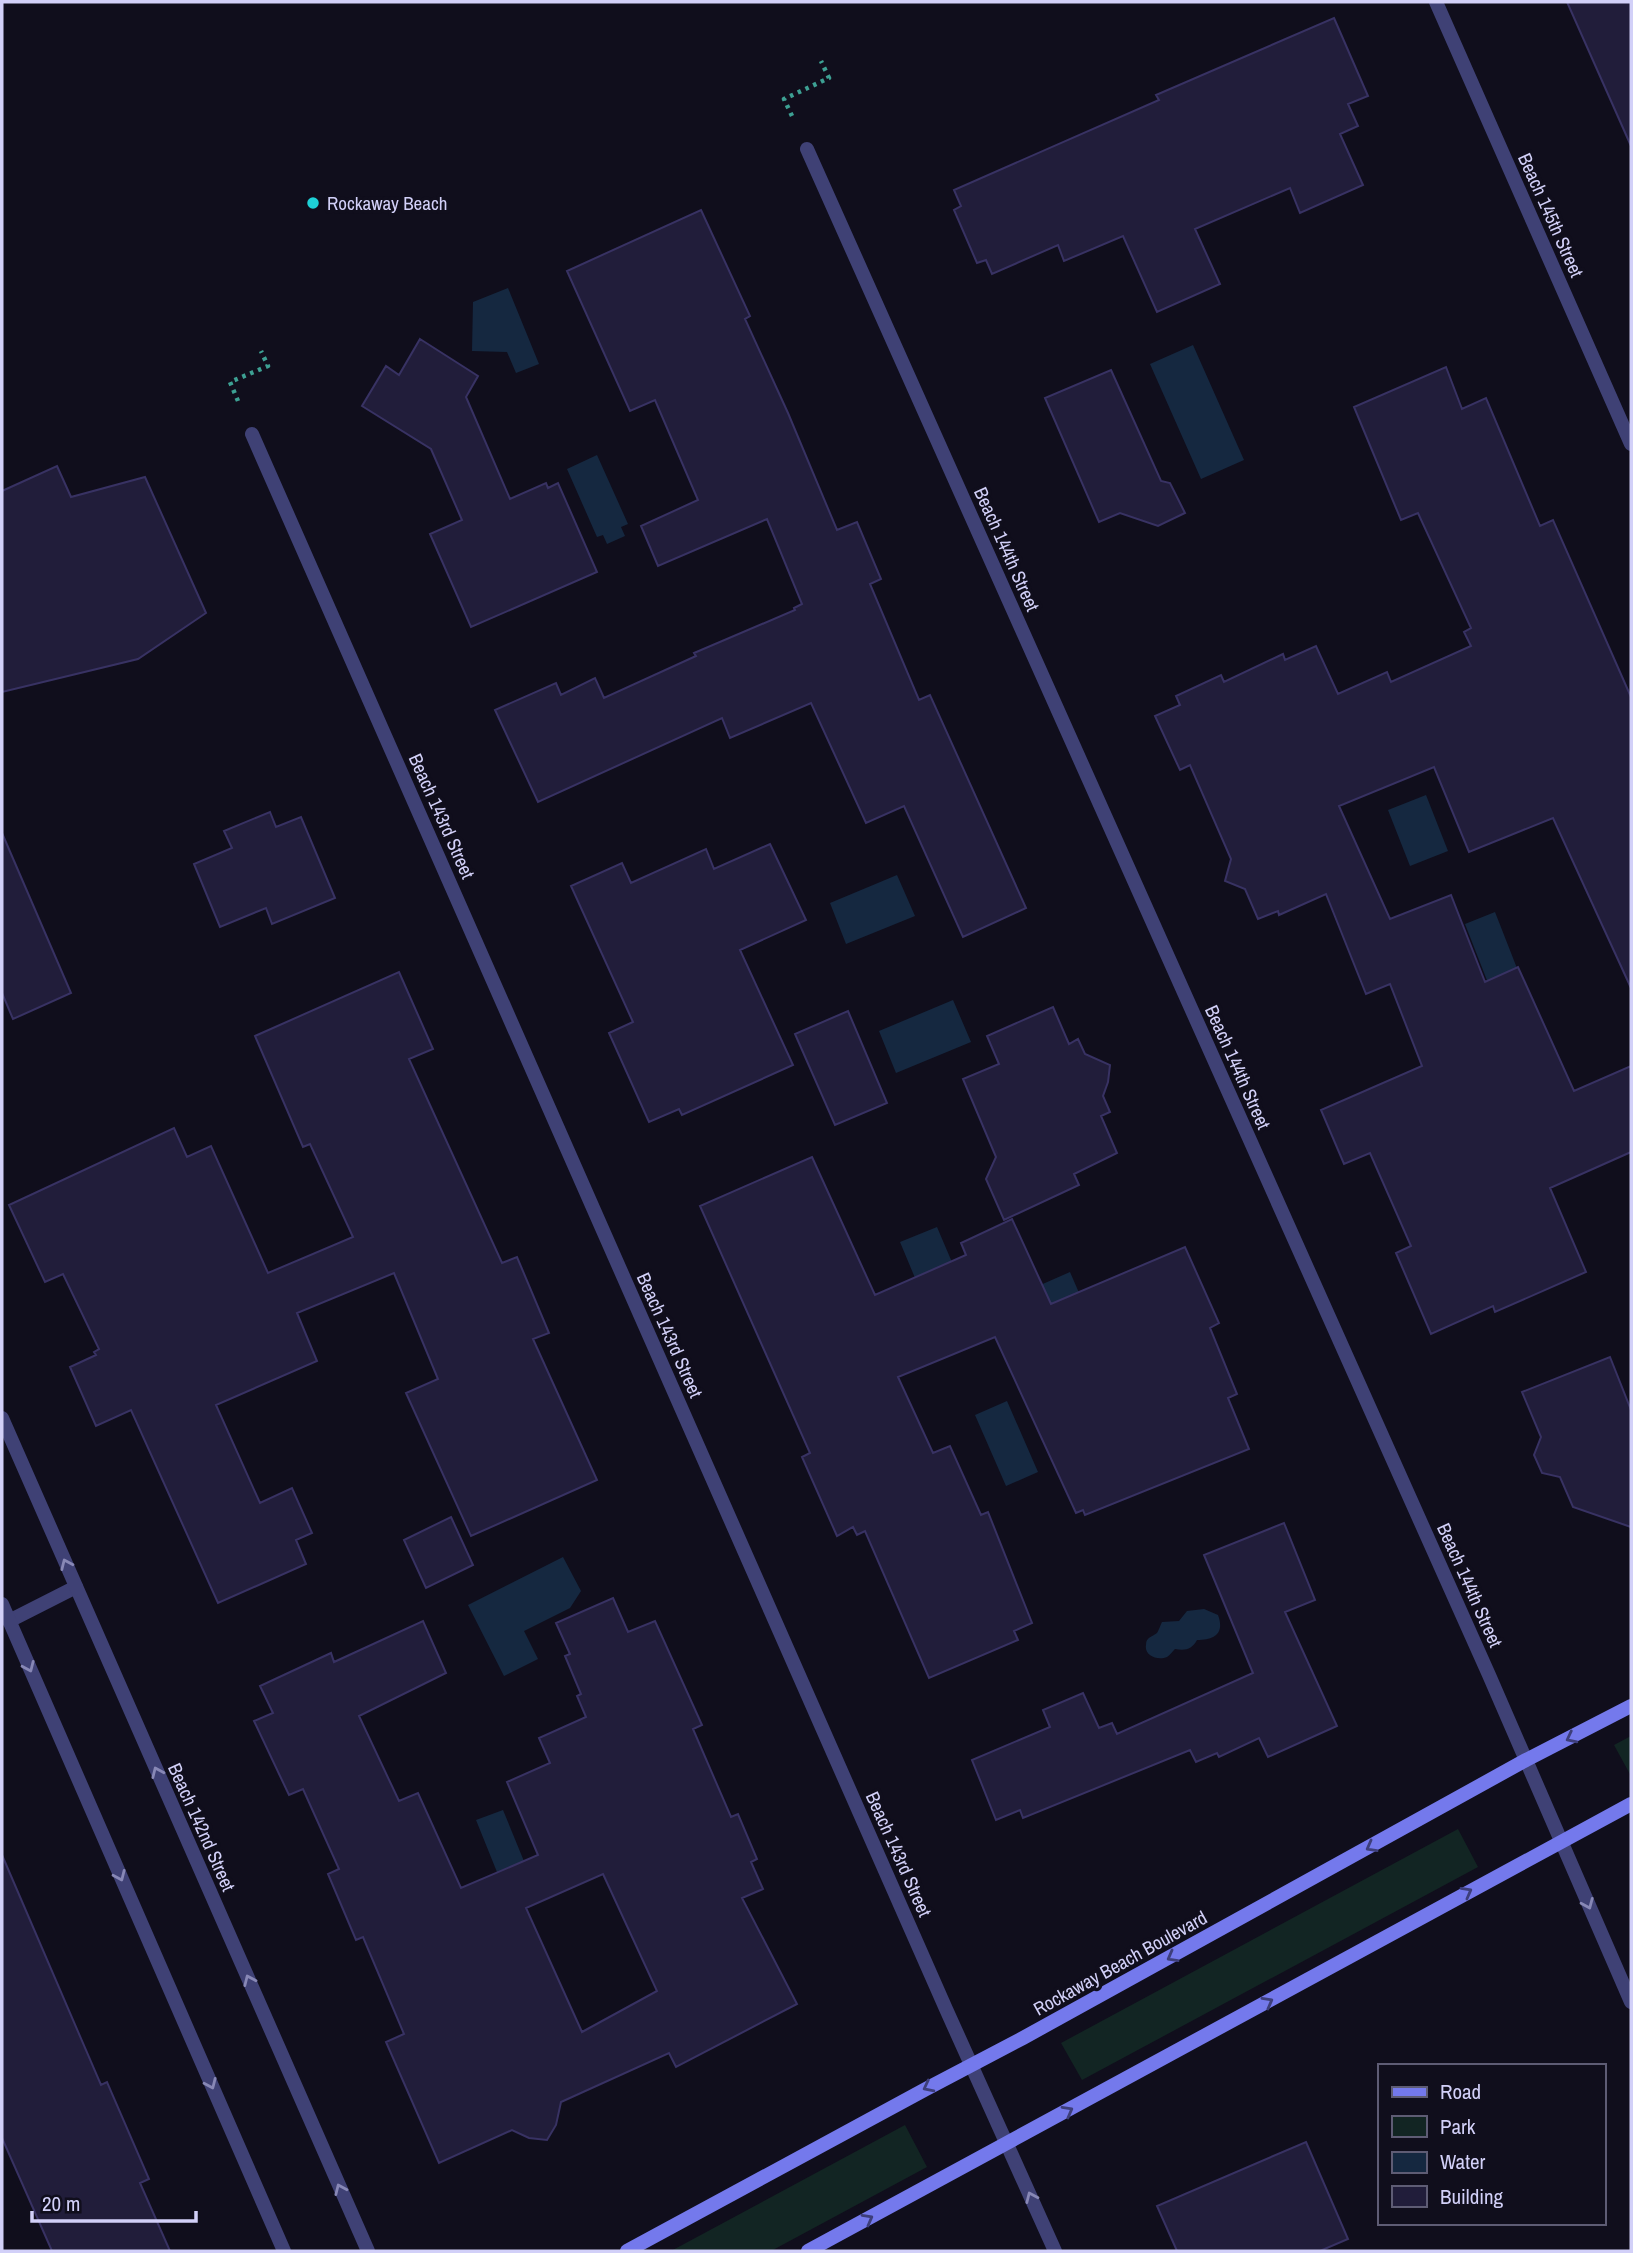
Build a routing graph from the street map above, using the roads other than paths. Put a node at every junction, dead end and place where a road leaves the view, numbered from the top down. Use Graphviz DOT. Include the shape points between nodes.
graph roads {
  1 [pos="1436,2"];
  2 [pos="807,149"];
  3 [pos="253,434"];
  4 [pos="1631,444"];
  5 [pos="2,1418"];
  6 [pos="76,1587"];
  7 [pos="2,1604"];
  8 [pos="9,1622"];
  9 [pos="1631,1706"];
  10 [pos="1526,1760"];
  11 [pos="1631,1804"];
  12 [pos="1561,1841"];
  13 [pos="1631,2003"];
  14 [pos="971,2066"];
  15 [pos="1007,2143"];
  16 [pos="284,2251"];
  17 [pos="368,2251"];
  18 [pos="627,2251"];
  19 [pos="808,2251"];
  20 [pos="1055,2251"];
  1 -- 4 [label="street, Beach 145th Street"];
  2 -- 10 [label="street, Beach 144th Street"];
  3 -- 14 [label="street, Beach 143rd Street"];
  6 -- 5 [label="street, Beach 142nd Street, one-way"];
  6 -- 8 [label="street"];
  17 -- 6 [label="street, Beach 142nd Street, one-way"];
  7 -- 8 [label="street"];
  8 -- 16 [label="street, one-way"];
  9 -- 10 [label="street, Rockaway Beach Boulevard, one-way"];
  10 -- 12 [label="street, Beach 144th Street"];
  10 -- 14 [label="street, Rockaway Beach Boulevard, one-way"];
  11 -- 12 [label="street"];
  12 -- 13 [label="street, Beach 144th Street, one-way"];
  15 -- 12 [label="street, one-way"];
  14 -- 15 [label="street, Beach 143rd Street"];
  14 -- 18 [label="street, Rockaway Beach Boulevard, one-way"];
  19 -- 15 [label="street, one-way"];
  20 -- 15 [label="street, Beach 143rd Street, one-way"];
}
